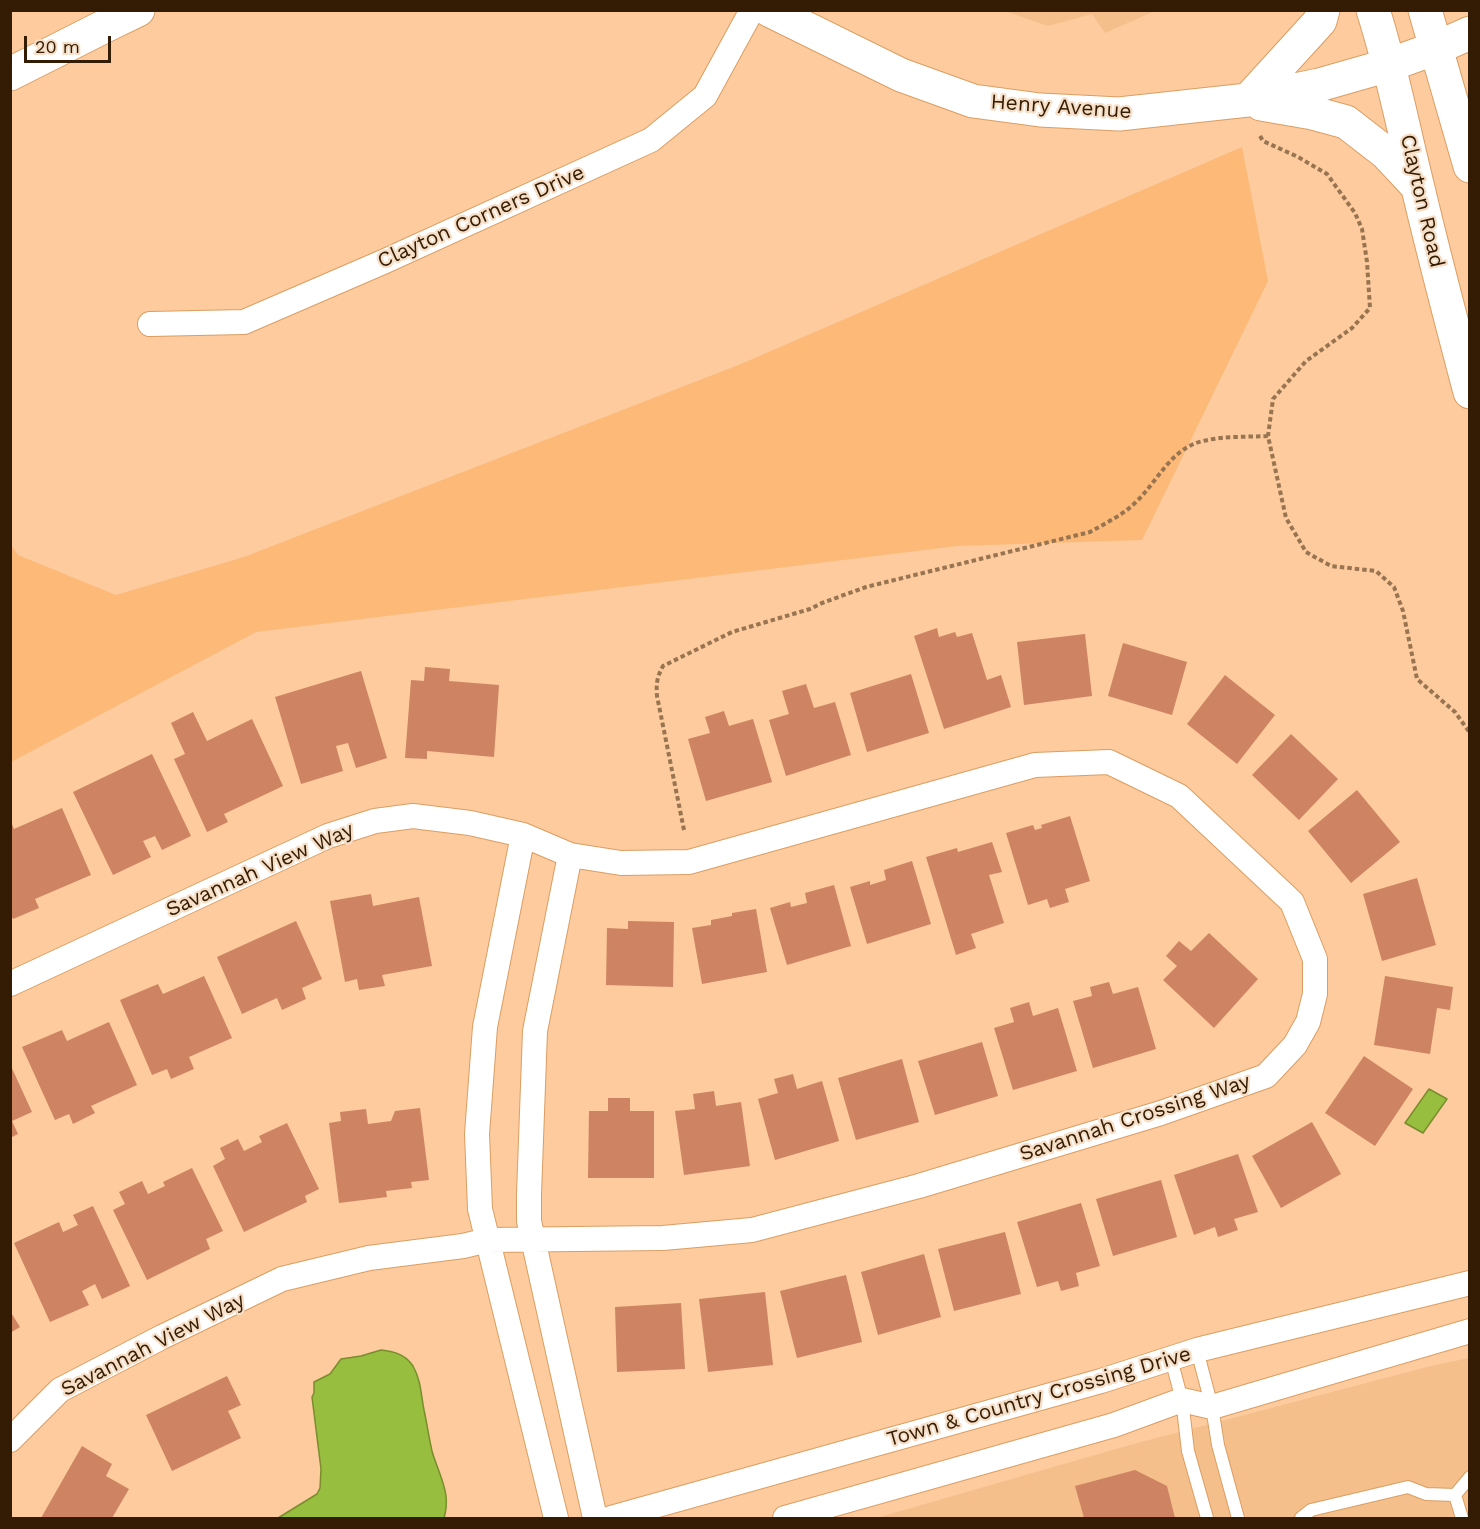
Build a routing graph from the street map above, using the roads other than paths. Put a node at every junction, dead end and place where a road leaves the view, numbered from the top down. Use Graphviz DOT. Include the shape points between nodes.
graph roads {
  1 [pos="138,10"];
  2 [pos="752,10"];
  3 [pos="769,10"];
  4 [pos="1323,10"];
  5 [pos="1372,10"];
  6 [pos="1425,10"];
  7 [pos="1470,33"];
  8 [pos="1436,48"];
  9 [pos="1389,65"];
  10 [pos="10,74"];
  11 [pos="1252,115"];
  12 [pos="1470,166"];
  13 [pos="1417,186"];
  14 [pos="150,324"];
  15 [pos="1470,392"];
  16 [pos="523,835"];
  17 [pos="570,855"];
  18 [pos="10,984"];
  19 [pos="533,1239"];
  20 [pos="488,1240"];
  21 [pos="1470,1283"];
  22 [pos="1470,1331"];
  23 [pos="1197,1350"];
  24 [pos="1171,1359"];
  25 [pos="1182,1400"];
  26 [pos="1212,1407"];
  27 [pos="10,1440"];
  28 [pos="1470,1476"];
  29 [pos="1455,1495"];
  30 [pos="556,1518"];
  31 [pos="595,1518"];
  32 [pos="611,1518"];
  33 [pos="785,1518"];
  34 [pos="1207,1518"];
  35 [pos="1238,1518"];
  36 [pos="1301,1518"];
  37 [pos="1462,1518"];
  1 -- 10 [label="street" via="97,24"];
  2 -- 14 [label="street, Clayton Corners Drive" via="705,96 651,140 244,322"];
  3 -- 11 [label="street, Henry Avenue" via="901,75 973,100 1040,110"];
  4 -- 11 [label="street" via="1320,21"];
  5 -- 9 [label="street, Clayton Road"];
  6 -- 8 [label="street"];
  7 -- 8 [label="street, Henry Avenue"];
  8 -- 9 [label="street, Henry Avenue"];
  8 -- 12 [label="street"];
  9 -- 11 [label="street, Henry Avenue" via="1319,85"];
  9 -- 13 [label="street, Clayton Road"];
  11 -- 13 [label="street" via="1275,107 1346,122 1386,153"];
  13 -- 15 [label="street, Clayton Road"];
  16 -- 17 [label="street, Savannah Crossing Way"];
  16 -- 18 [label="street, Savannah View Way" via="413,816 375,821 328,836"];
  16 -- 20 [label="street" via="485,1027 477,1134 480,1209"];
  17 -- 19 [label="street" via="535,1031 529,1194"];
  17 -- 19 [label="street, Savannah Crossing Way" via="621,863 689,862 1035,765 1109,762 1179,796 1292,902 1315,959 1315,994 1308,1022 1295,1045 1266,1076 1161,1113 919,1186 752,1230 663,1238"];
  19 -- 20 [label="street, Savannah Crossing Way"];
  19 -- 31 [label="street"];
  20 -- 27 [label="street, Savannah View Way" via="369,1258 282,1279 60,1390"];
  20 -- 30 [label="street"];
  21 -- 23 [label="street, Town & Country Crossing Drive"];
  22 -- 26 [label="street, Town & Country Crossing Drive"];
  23 -- 24 [label="street, Town & Country Crossing Drive"];
  23 -- 26 [label="lane"];
  24 -- 25 [label="lane"];
  24 -- 32 [label="street, Town & Country Crossing Drive"];
  25 -- 26 [label="street, Town & Country Crossing Drive"];
  25 -- 33 [label="street, Town & Country Crossing Drive" via="1114,1425"];
  25 -- 34 [label="lane" via="1188,1451"];
  26 -- 35 [label="lane"];
  28 -- 29 [label="lane"];
  29 -- 36 [label="lane" via="1426,1494 1408,1487 1311,1510"];
  29 -- 37 [label="lane"];
}
